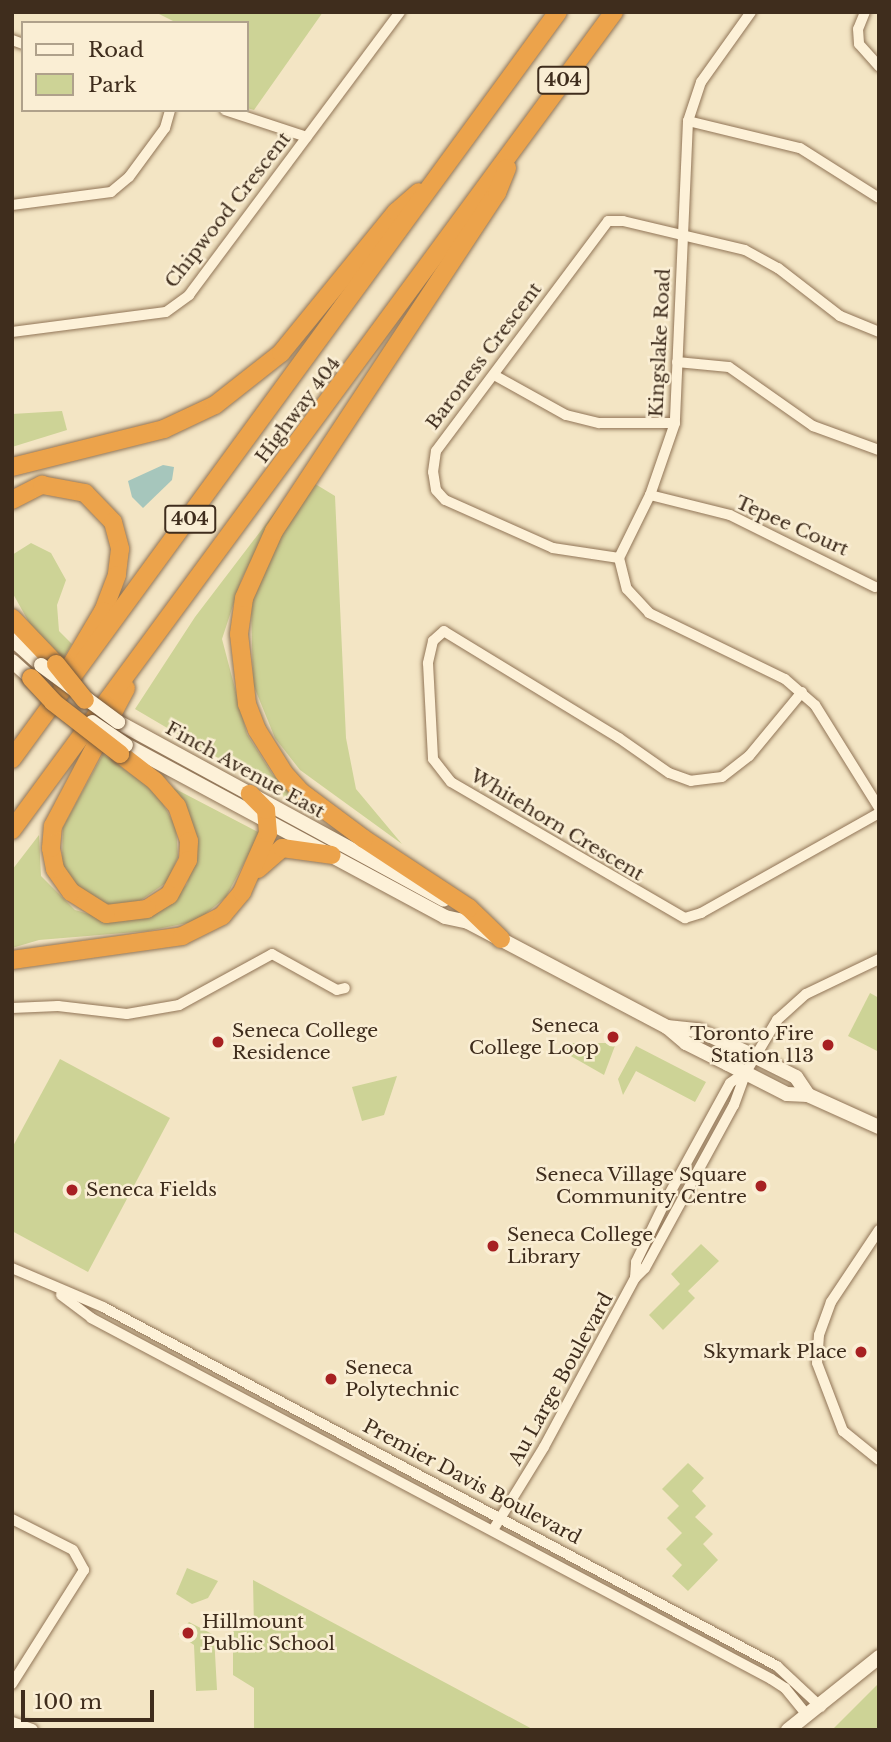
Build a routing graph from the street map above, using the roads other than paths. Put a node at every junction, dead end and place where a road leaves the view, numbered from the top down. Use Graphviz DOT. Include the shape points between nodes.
graph roads {
  1 [pos="400,12"];
  2 [pos="558,12"];
  3 [pos="614,12"];
  4 [pos="751,12"];
  5 [pos="865,12"];
  6 [pos="879,66"];
  7 [pos="169,112"];
  8 [pos="231,112"];
  9 [pos="688,121"];
  10 [pos="307,137"];
  11 [pos="514,149"];
  12 [pos="435,178"];
  13 [pos="879,198"];
  14 [pos="12,205"];
  15 [pos="683,234"];
  16 [pos="12,332"];
  17 [pos="879,332"];
  18 [pos="677,362"];
  19 [pos="494,375"];
  20 [pos="675,423"];
  21 [pos="879,450"];
  22 [pos="12,467"];
  23 [pos="650,495"];
  24 [pos="12,500"];
  25 [pos="620,558"];
  26 [pos="875,587"];
  27 [pos="12,618"];
  28 [pos="12,639"];
  29 [pos="147,645"];
  30 [pos="12,661"];
  31 [pos="43,669"];
  32 [pos="802,692"];
  33 [pos="85,700"];
  34 [pos="46,713"];
  35 [pos="123,750"];
  36 [pos="12,759"];
  37 [pos="250,794"];
  38 [pos="879,810"];
  39 [pos="270,821"];
  40 [pos="12,830"];
  41 [pos="332,855"];
  42 [pos="242,892"];
  43 [pos="468,922"];
  44 [pos="501,939"];
  45 [pos="879,959"];
  46 [pos="12,960"];
  47 [pos="345,988"];
  48 [pos="12,1008"];
  49 [pos="667,1027"];
  50 [pos="754,1056"];
  51 [pos="746,1072"];
  52 [pos="808,1095"];
  53 [pos="878,1130"];
  54 [pos="879,1230"];
  55 [pos="12,1268"];
  56 [pos="55,1290"];
  57 [pos="879,1460"];
  58 [pos="504,1518"];
  59 [pos="12,1519"];
  60 [pos="493,1530"];
  61 [pos="879,1657"];
  62 [pos="12,1684"];
  63 [pos="821,1707"];
  64 [pos="808,1716"];
  65 [pos="12,1723"];
  66 [pos="32,1730"];
  67 [pos="788,1730"];
  1 -- 10 [label="street, Chipwood Crescent"];
  2 -- 12 [label="highway, Highway 404 / 404"];
  3 -- 11 [label="highway, Highway 404 / 404"];
  4 -- 9 [label="street, Kingslake Road" via="701,82"];
  5 -- 6 [label="street" via="858,29 859,44"];
  7 -- 14 [label="street" via="165,128 129,177 111,192"];
  8 -- 10 [label="street"];
  9 -- 13 [label="street" via="800,148"];
  9 -- 15 [label="street, Kingslake Road"];
  10 -- 16 [label="street, Chipwood Crescent" via="189,295 166,312"];
  11 -- 29 [label="highway, Highway 404 / 404"];
  11 -- 44 [label="highway" via="497,193 274,531 244,598 239,634 247,704 284,773 301,792 364,839 469,908"];
  12 -- 22 [label="highway" via="396,212 281,353 215,405 164,429"];
  12 -- 34 [label="highway, Highway 404 / 404"];
  15 -- 17 [label="street" via="745,250 778,268 840,316"];
  15 -- 18 [label="street, Kingslake Road"];
  15 -- 19 [label="street, Baroness Crescent" via="608,221"];
  18 -- 20 [label="street, Kingslake Road"];
  18 -- 21 [label="street" via="729,367 813,426"];
  19 -- 20 [label="street" via="566,415 599,423"];
  19 -- 25 [label="street, Baroness Crescent" via="436,451 436,490 445,499 553,548"];
  20 -- 23 [label="street, Kingslake Road"];
  23 -- 25 [label="street, Kingslake Road"];
  23 -- 26 [label="street, Tepee Court" via="730,515"];
  24 -- 34 [label="highway" via="42,485 85,493 113,522 120,548 117,575 103,611"];
  25 -- 32 [label="street" via="627,589 649,613 785,679"];
  27 -- 31 [label="highway"];
  28 -- 31 [label="main road"];
  29 -- 35 [label="highway" via="53,826 55,869 71,892 106,914 146,909 169,895 181,878 189,851 177,806"];
  29 -- 40 [label="highway, Highway 404 / 404"];
  30 -- 31 [label="main road"];
  31 -- 33 [label="highway, bridge"];
  31 -- 35 [label="highway, bridge" via="53,702"];
  32 -- 38 [label="street" via="815,705"];
  32 -- 38 [label="street, Whitehorn Crescent" via="750,756 722,777 691,781 669,773 444,631 433,641 428,663 433,759 451,782 685,918"];
  33 -- 37 [label="main road, Finch Avenue East, bridge"];
  34 -- 36 [label="highway, Highway 404 / 404"];
  35 -- 39 [label="main road, Finch Avenue East"];
  37 -- 39 [label="highway"];
  37 -- 43 [label="main road, Finch Avenue East" via="452,904"];
  39 -- 41 [label="main road, Finch Avenue East"];
  39 -- 42 [label="highway"];
  41 -- 42 [label="highway" via="282,848 265,861"];
  41 -- 43 [label="main road, Finch Avenue East" via="445,917"];
  42 -- 46 [label="highway" via="222,916 182,936"];
  43 -- 44 [label="main road, Finch Avenue East"];
  44 -- 49 [label="main road, Finch Avenue East"];
  45 -- 50 [label="street, Au Large Boulevard" via="806,994 777,1020"];
  47 -- 48 [label="street" via="337,989 272,954 179,1005 127,1014 58,1006"];
  49 -- 50 [label="main road, Finch Avenue East" via="698,1030"];
  49 -- 51 [label="main road, Finch Avenue East" via="686,1043"];
  50 -- 51 [label="street, Au Large Boulevard"];
  50 -- 52 [label="main road, Finch Avenue East" via="796,1077"];
  51 -- 52 [label="main road, Finch Avenue East" via="787,1094"];
  51 -- 58 [label="street, Au Large Boulevard" via="730,1083 666,1200 636,1262 635,1278"];
  52 -- 53 [label="main road, Finch Avenue East"];
  54 -- 57 [label="street" via="831,1302 819,1335 817,1363 844,1431"];
  55 -- 56 [label="street, Premier Davis Boulevard"];
  56 -- 58 [label="street, Premier Davis Boulevard" via="99,1305"];
  56 -- 60 [label="street, Premier Davis Boulevard" via="91,1318"];
  58 -- 60 [label="street, Au Large Boulevard"];
  58 -- 63 [label="street, Premier Davis Boulevard" via="778,1666"];
  59 -- 62 [label="street" via="73,1550 84,1570"];
  60 -- 64 [label="street, Premier Davis Boulevard" via="771,1679 785,1688"];
  61 -- 63 [label="main road"];
  63 -- 64 [label="main road"];
  64 -- 67 [label="main road"];
  65 -- 66 [label="street"];
}
